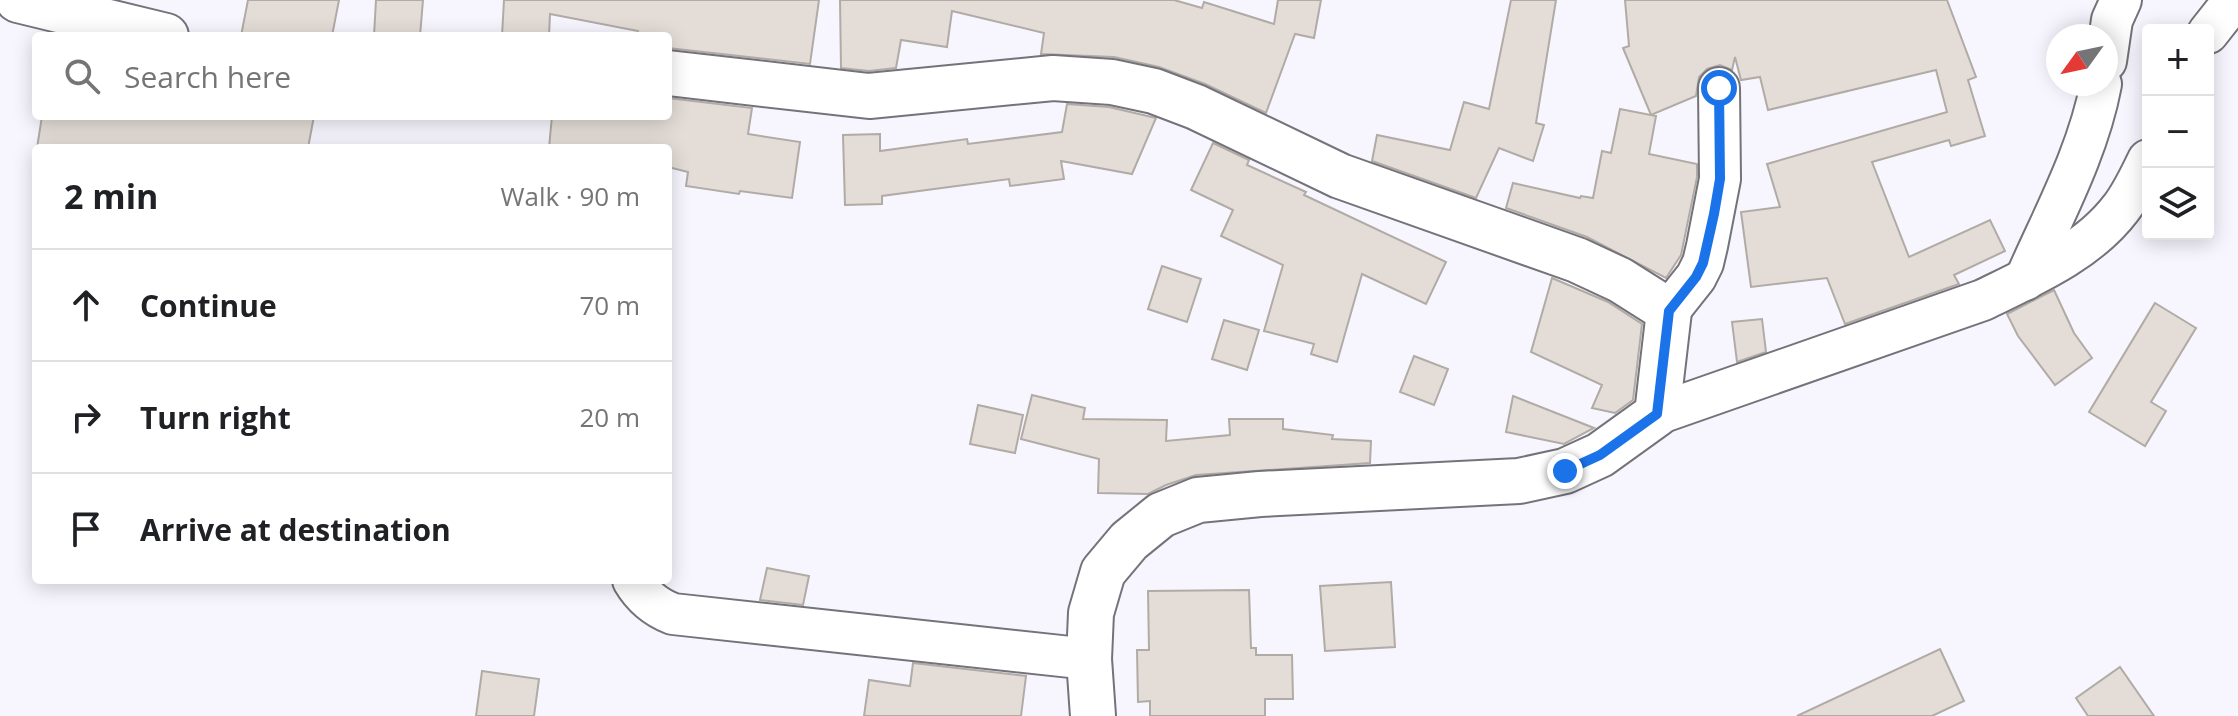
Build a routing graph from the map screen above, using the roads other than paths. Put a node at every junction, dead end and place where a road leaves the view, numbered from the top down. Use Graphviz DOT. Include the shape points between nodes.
graph roads {
  1 [pos="18,0"];
  2 [pos="2121,0"];
  3 [pos="2234,0"];
  4 [pos="2111,24"];
  5 [pos="2214,25"];
  6 [pos="150,32"];
  7 [pos="672,73"];
  8 [pos="1719,88"];
  9 [pos="2099,96"];
  10 [pos="2144,168"];
  11 [pos="2025,280"];
  12 [pos="1669,311"];
  13 [pos="1657,414"];
  14 [pos="636,584"];
  15 [pos="1089,659"];
  16 [pos="1093,716"];
  1 -- 6 [label="street"];
  2 -- 4 [label="street"];
  3 -- 5 [label="street"];
  7 -- 12 [label="street" via="869,96 1053,78 1154,91 1340,176 1577,260"];
  8 -- 12 [label="street" via="1720,179 1707,246 1696,277"];
  9 -- 11 [label="street" via="2080,157"];
  10 -- 11 [label="street" via="2108,225"];
  11 -- 13 [label="street" via="1983,300"];
  12 -- 13 [label="street"];
  13 -- 15 [label="street" via="1600,455 1565,471 1519,481 1260,494 1198,500 1161,515 1103,572 1091,613"];
  14 -- 15 [label="street" via="644,597 673,614"];
  15 -- 16 [label="street"];
}
